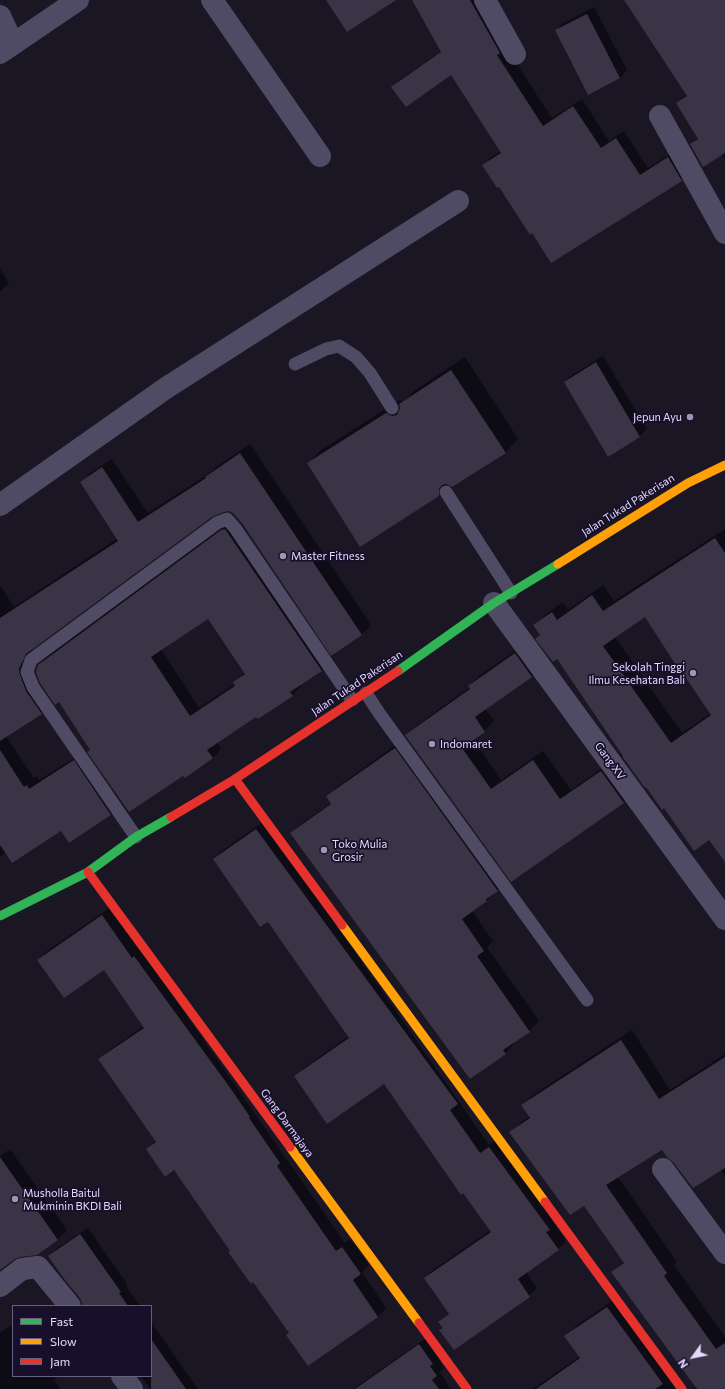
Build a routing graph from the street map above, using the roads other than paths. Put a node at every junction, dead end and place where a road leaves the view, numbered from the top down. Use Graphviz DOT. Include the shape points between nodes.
graph roads {
  1 [pos="78,0"];
  2 [pos="212,0"];
  3 [pos="485,0"];
  4 [pos="0,16"];
  5 [pos="6,48"];
  6 [pos="515,54"];
  7 [pos="660,116"];
  8 [pos="320,156"];
  9 [pos="458,201"];
  10 [pos="725,233"];
  11 [pos="295,364"];
  12 [pos="392,408"];
  13 [pos="725,465"];
  14 [pos="446,492"];
  15 [pos="0,504"];
  16 [pos="502,598"];
  17 [pos="366,692"];
  18 [pos="352,700"];
  19 [pos="235,779"];
  20 [pos="136,837"];
  21 [pos="88,872"];
  22 [pos="0,916"];
  23 [pos="725,919"];
  24 [pos="587,1000"];
  25 [pos="663,1169"];
  26 [pos="725,1253"];
  27 [pos="0,1286"];
  28 [pos="69,1305"];
  29 [pos="123,1377"];
  30 [pos="132,1389"];
  31 [pos="467,1389"];
  32 [pos="682,1389"];
  1 -- 5 [label="street"];
  2 -- 8 [label="street"];
  3 -- 6 [label="street"];
  4 -- 5 [label="street"];
  7 -- 10 [label="street"];
  9 -- 15 [label="street" via="166,388"];
  11 -- 12 [label="lane" via="326,349 339,346 356,356"];
  13 -- 16 [label="street, Jalan Tukad Pakerisan" via="688,483"];
  14 -- 16 [label="lane"];
  16 -- 17 [label="street, Jalan Tukad Pakerisan"];
  16 -- 23 [label="street, Gang XV"];
  17 -- 18 [label="street, Jalan Tukad Pakerisan"];
  17 -- 24 [label="lane"];
  18 -- 19 [label="street, Jalan Tukad Pakerisan"];
  18 -- 20 [label="lane" via="235,528 228,519 216,523 31,660 26,672 32,687"];
  19 -- 20 [label="street, Jalan Tukad Pakerisan"];
  19 -- 32 [label="street"];
  20 -- 21 [label="street, Jalan Tukad Pakerisan"];
  21 -- 22 [label="street, Jalan Tukad Pakerisan"];
  21 -- 31 [label="street, Gang Darmajaya"];
  25 -- 26 [label="street"];
  27 -- 28 [label="street" via="22,1269 38,1268"];
  29 -- 30 [label="street"];
}
